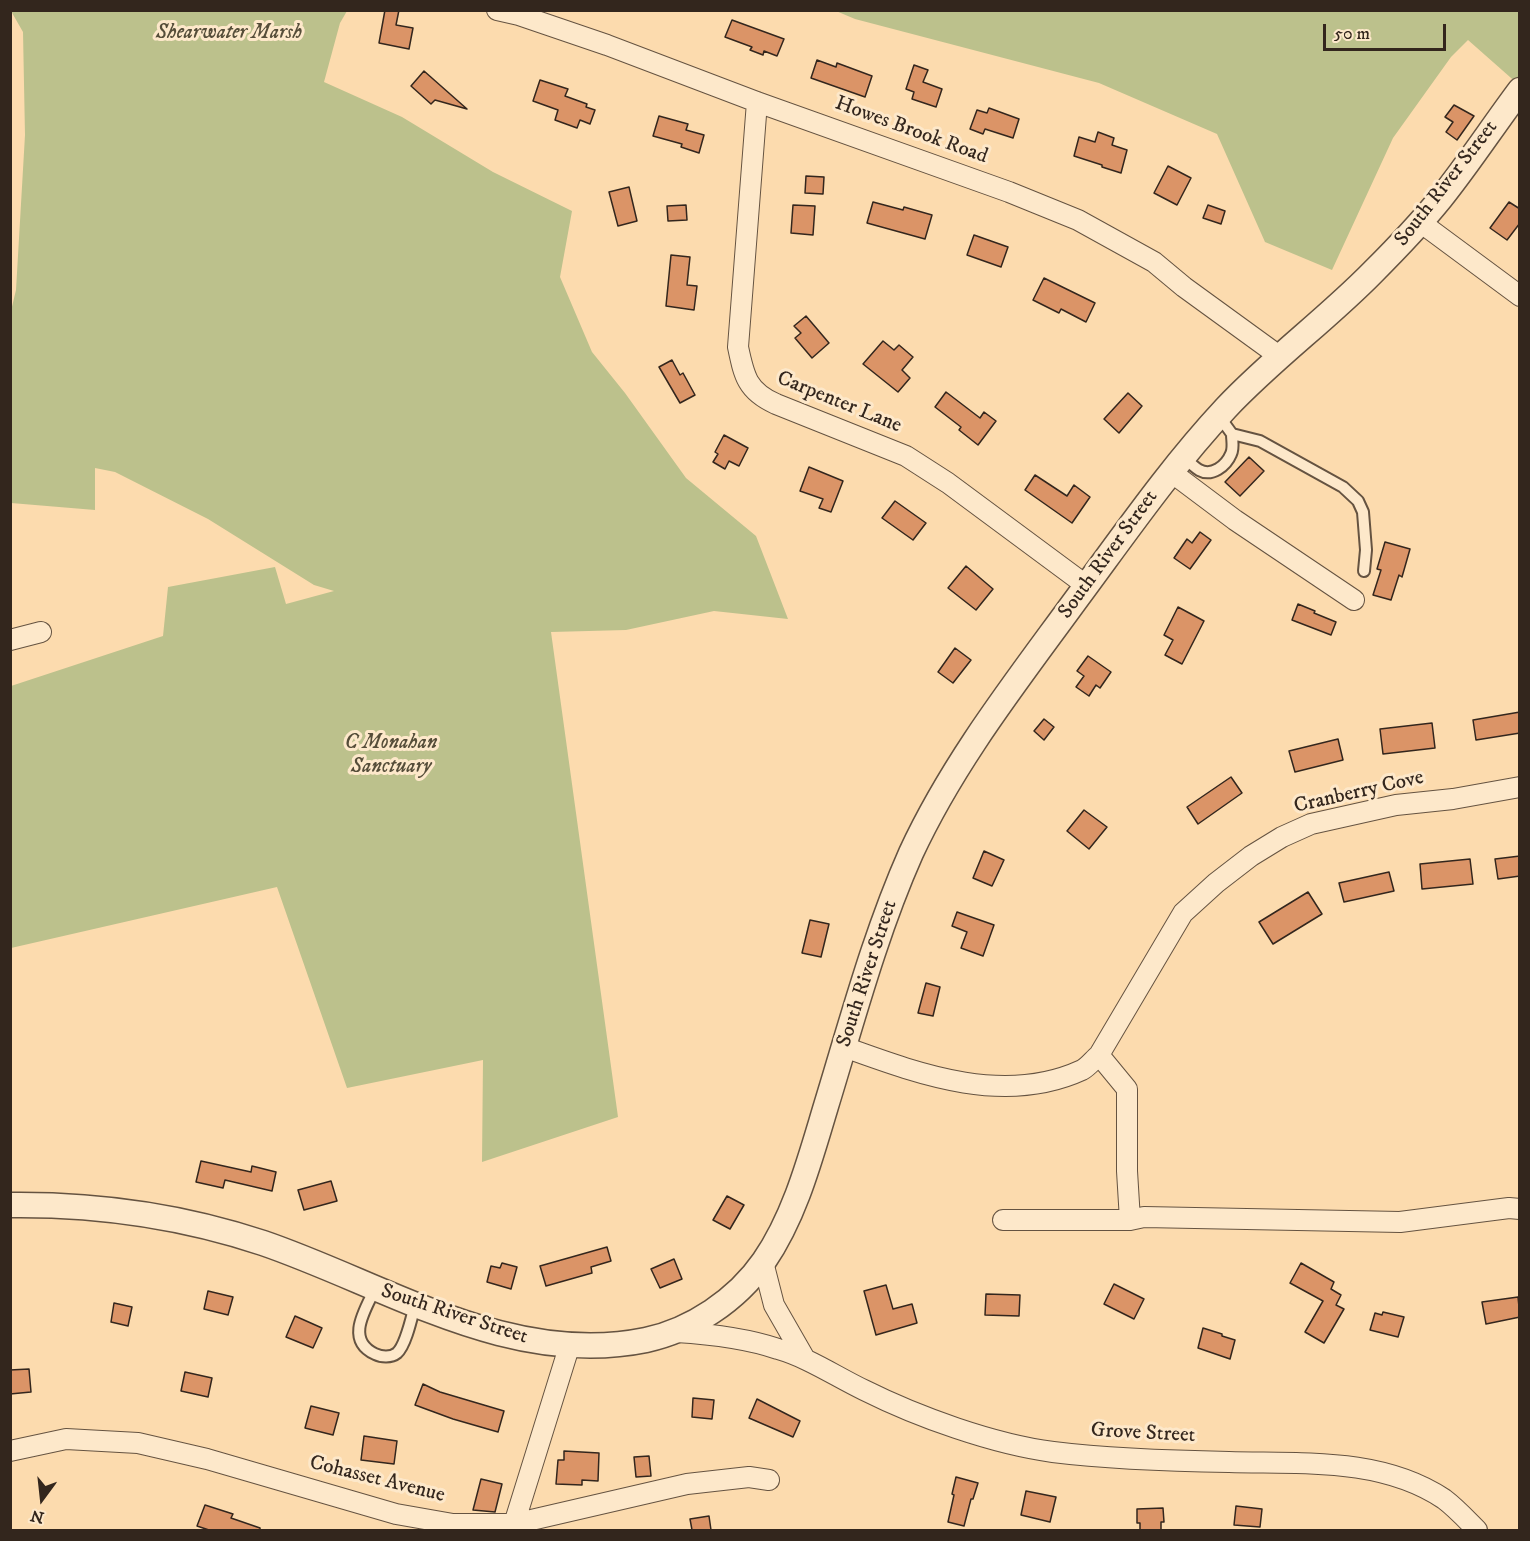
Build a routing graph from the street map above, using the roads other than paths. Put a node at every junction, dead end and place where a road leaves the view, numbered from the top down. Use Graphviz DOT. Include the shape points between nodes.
graph roads {
  1 [pos="497,10"];
  2 [pos="1520,90"];
  3 [pos="757,102"];
  4 [pos="1420,222"];
  5 [pos="1520,296"];
  6 [pos="1279,356"];
  7 [pos="1226,425"];
  8 [pos="1178,464"];
  9 [pos="1364,571"];
  10 [pos="1087,586"];
  11 [pos="1354,600"];
  12 [pos="40,632"];
  13 [pos="10,640"];
  14 [pos="1520,787"];
  15 [pos="844,1047"];
  16 [pos="1099,1055"];
  17 [pos="10,1205"];
  18 [pos="1520,1209"];
  19 [pos="1003,1220"];
  20 [pos="1130,1220"];
  21 [pos="763,1262"];
  22 [pos="375,1289"];
  23 [pos="415,1305"];
  24 [pos="676,1332"];
  25 [pos="570,1344"];
  26 [pos="805,1359"];
  27 [pos="10,1451"];
  28 [pos="769,1480"];
  29 [pos="514,1524"];
  30 [pos="1477,1530"];
  1 -- 3 [label="street, Howes Brook Road"];
  2 -- 4 [label="street, South River Street"];
  3 -- 6 [label="street, Howes Brook Road" via="1078,220 1154,262"];
  3 -- 10 [label="street, Carpenter Lane" via="738,347 750,385 760,397 906,456"];
  4 -- 5 [label="street"];
  4 -- 6 [label="street, South River Street" via="1370,276"];
  6 -- 7 [label="street, South River Street"];
  7 -- 8 [label="street, South River Street"];
  7 -- 8 [label="lane" via="1232,453 1218,469 1208,473"];
  7 -- 9 [label="lane" via="1343,486 1358,501 1363,513"];
  8 -- 10 [label="street, South River Street"];
  8 -- 11 [label="street" via="1235,520"];
  10 -- 15 [label="street, South River Street" via="972,747 935,806 893,895"];
  12 -- 13 [label="street"];
  14 -- 16 [label="street, Cranberry Cove" via="1396,805 1311,824 1251,856 1183,913"];
  15 -- 16 [label="street, Cranberry Cove" via="935,1077 978,1085 1051,1080 1084,1069"];
  15 -- 21 [label="street, South River Street" via="803,1178 784,1227"];
  16 -- 20 [label="street" via="1127,1089"];
  17 -- 22 [label="street, South River Street" via="111,1210 202,1225 270,1246"];
  18 -- 20 [label="street" via="1400,1222 1144,1217"];
  19 -- 20 [label="street"];
  21 -- 24 [label="street, South River Street" via="742,1287 705,1316"];
  21 -- 26 [label="street" via="774,1305"];
  22 -- 23 [label="street, South River Street"];
  22 -- 23 [label="lane" via="359,1329 359,1340 378,1356 398,1353"];
  23 -- 25 [label="street, South River Street" via="504,1334 546,1344"];
  24 -- 25 [label="street, South River Street" via="641,1341"];
  24 -- 26 [label="street, Grove Street" via="778,1348"];
  25 -- 29 [label="street"];
  26 -- 30 [label="street, Grove Street" via="901,1407 1031,1449 1140,1460 1327,1464 1399,1477 1445,1500"];
  27 -- 29 [label="street, Cohasset Avenue" via="66,1439 138,1443 396,1514 453,1524"];
  28 -- 29 [label="street, Cohasset Avenue" via="749,1477 687,1484"];
}
